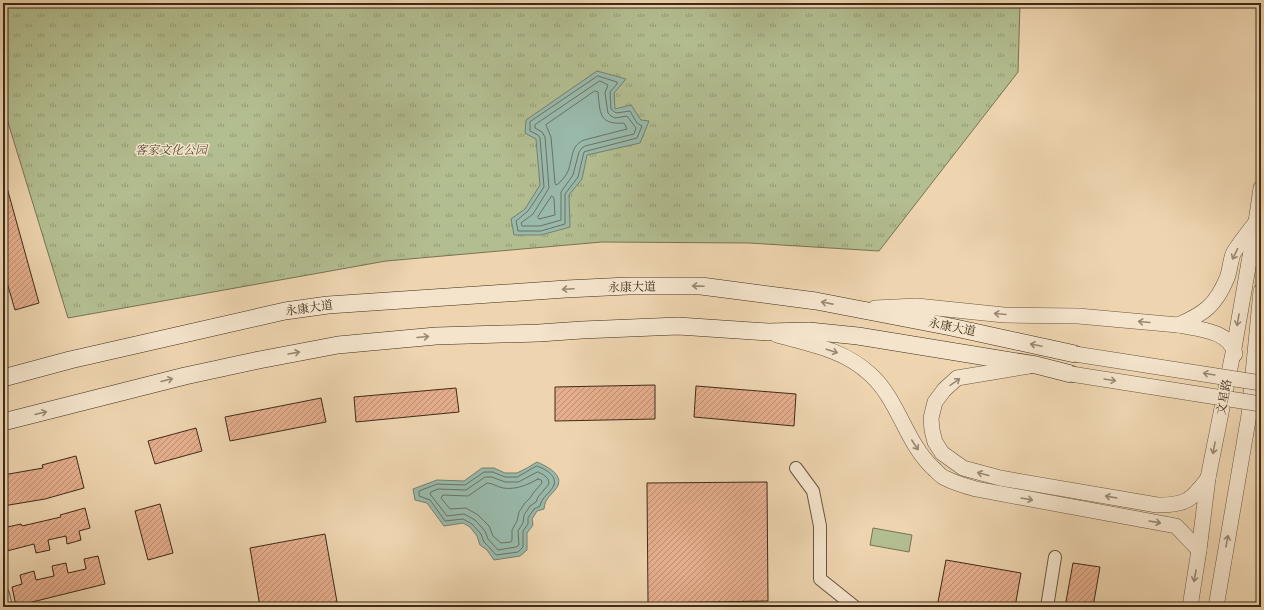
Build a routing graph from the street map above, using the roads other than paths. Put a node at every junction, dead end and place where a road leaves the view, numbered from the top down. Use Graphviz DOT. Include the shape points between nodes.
graph roads {
  1 [pos="1261,188"];
  2 [pos="1256,222"];
  3 [pos="1261,291"];
  4 [pos="857,309"];
  5 [pos="1178,325"];
  6 [pos="768,332"];
  7 [pos="1234,348"];
  8 [pos="1075,354"];
  9 [pos="1036,365"];
  10 [pos="1071,374"];
  11 [pos="3,378"];
  12 [pos="1261,383"];
  13 [pos="1261,404"];
  14 [pos="1248,415"];
  15 [pos="3,422"];
  16 [pos="796,468"];
  17 [pos="1208,478"];
  18 [pos="1199,550"];
  19 [pos="1055,557"];
  20 [pos="3,594"];
  21 [pos="6,607"];
  22 [pos="855,607"];
  23 [pos="1047,607"];
  24 [pos="1190,607"];
  25 [pos="1216,607"];
  1 -- 2 [label="street, 文星路"];
  2 -- 5 [label="street, one-way" via="1233,254 1227,277 1216,299 1204,312"];
  2 -- 7 [label="street, 文星路, one-way"];
  3 -- 14 [label="street, 文星路"];
  5 -- 4 [label="street, one-way" via="1078,316 1004,315 917,306"];
  8 -- 4 [label="main road, 永康大道, one-way"];
  4 -- 11 [label="main road, 永康大道, one-way" via="701,286 566,289 328,305 278,313 70,360"];
  5 -- 7 [label="street" via="1216,333"];
  6 -- 9 [label="main road, 永康大道" via="810,330"];
  15 -- 6 [label="main road, 永康大道, one-way" via="185,376 338,345 436,336 678,326"];
  6 -- 18 [label="street, one-way" via="837,352 856,362 886,391 914,446 943,477 976,489 1176,526"];
  7 -- 14 [label="street"];
  7 -- 17 [label="street, 文星路, one-way"];
  12 -- 8 [label="street, 永康大道, one-way, bridge"];
  9 -- 10 [label="main road, 永康大道"];
  17 -- 9 [label="street, one-way" via="1198,492 1187,501 1173,505 1157,505 1000,478 963,468 942,453 935,442 931,418 935,402 944,390 957,378"];
  10 -- 13 [label="street, 永康大道, one-way, bridge"];
  25 -- 14 [label="street, 文星路, one-way"];
  16 -- 22 [label="street" via="813,491 820,526 820,579"];
  17 -- 18 [label="street, 文星路"];
  18 -- 24 [label="street, 文星路, one-way"];
  19 -- 23 [label="street"];
  20 -- 21 [label="street"];
}
